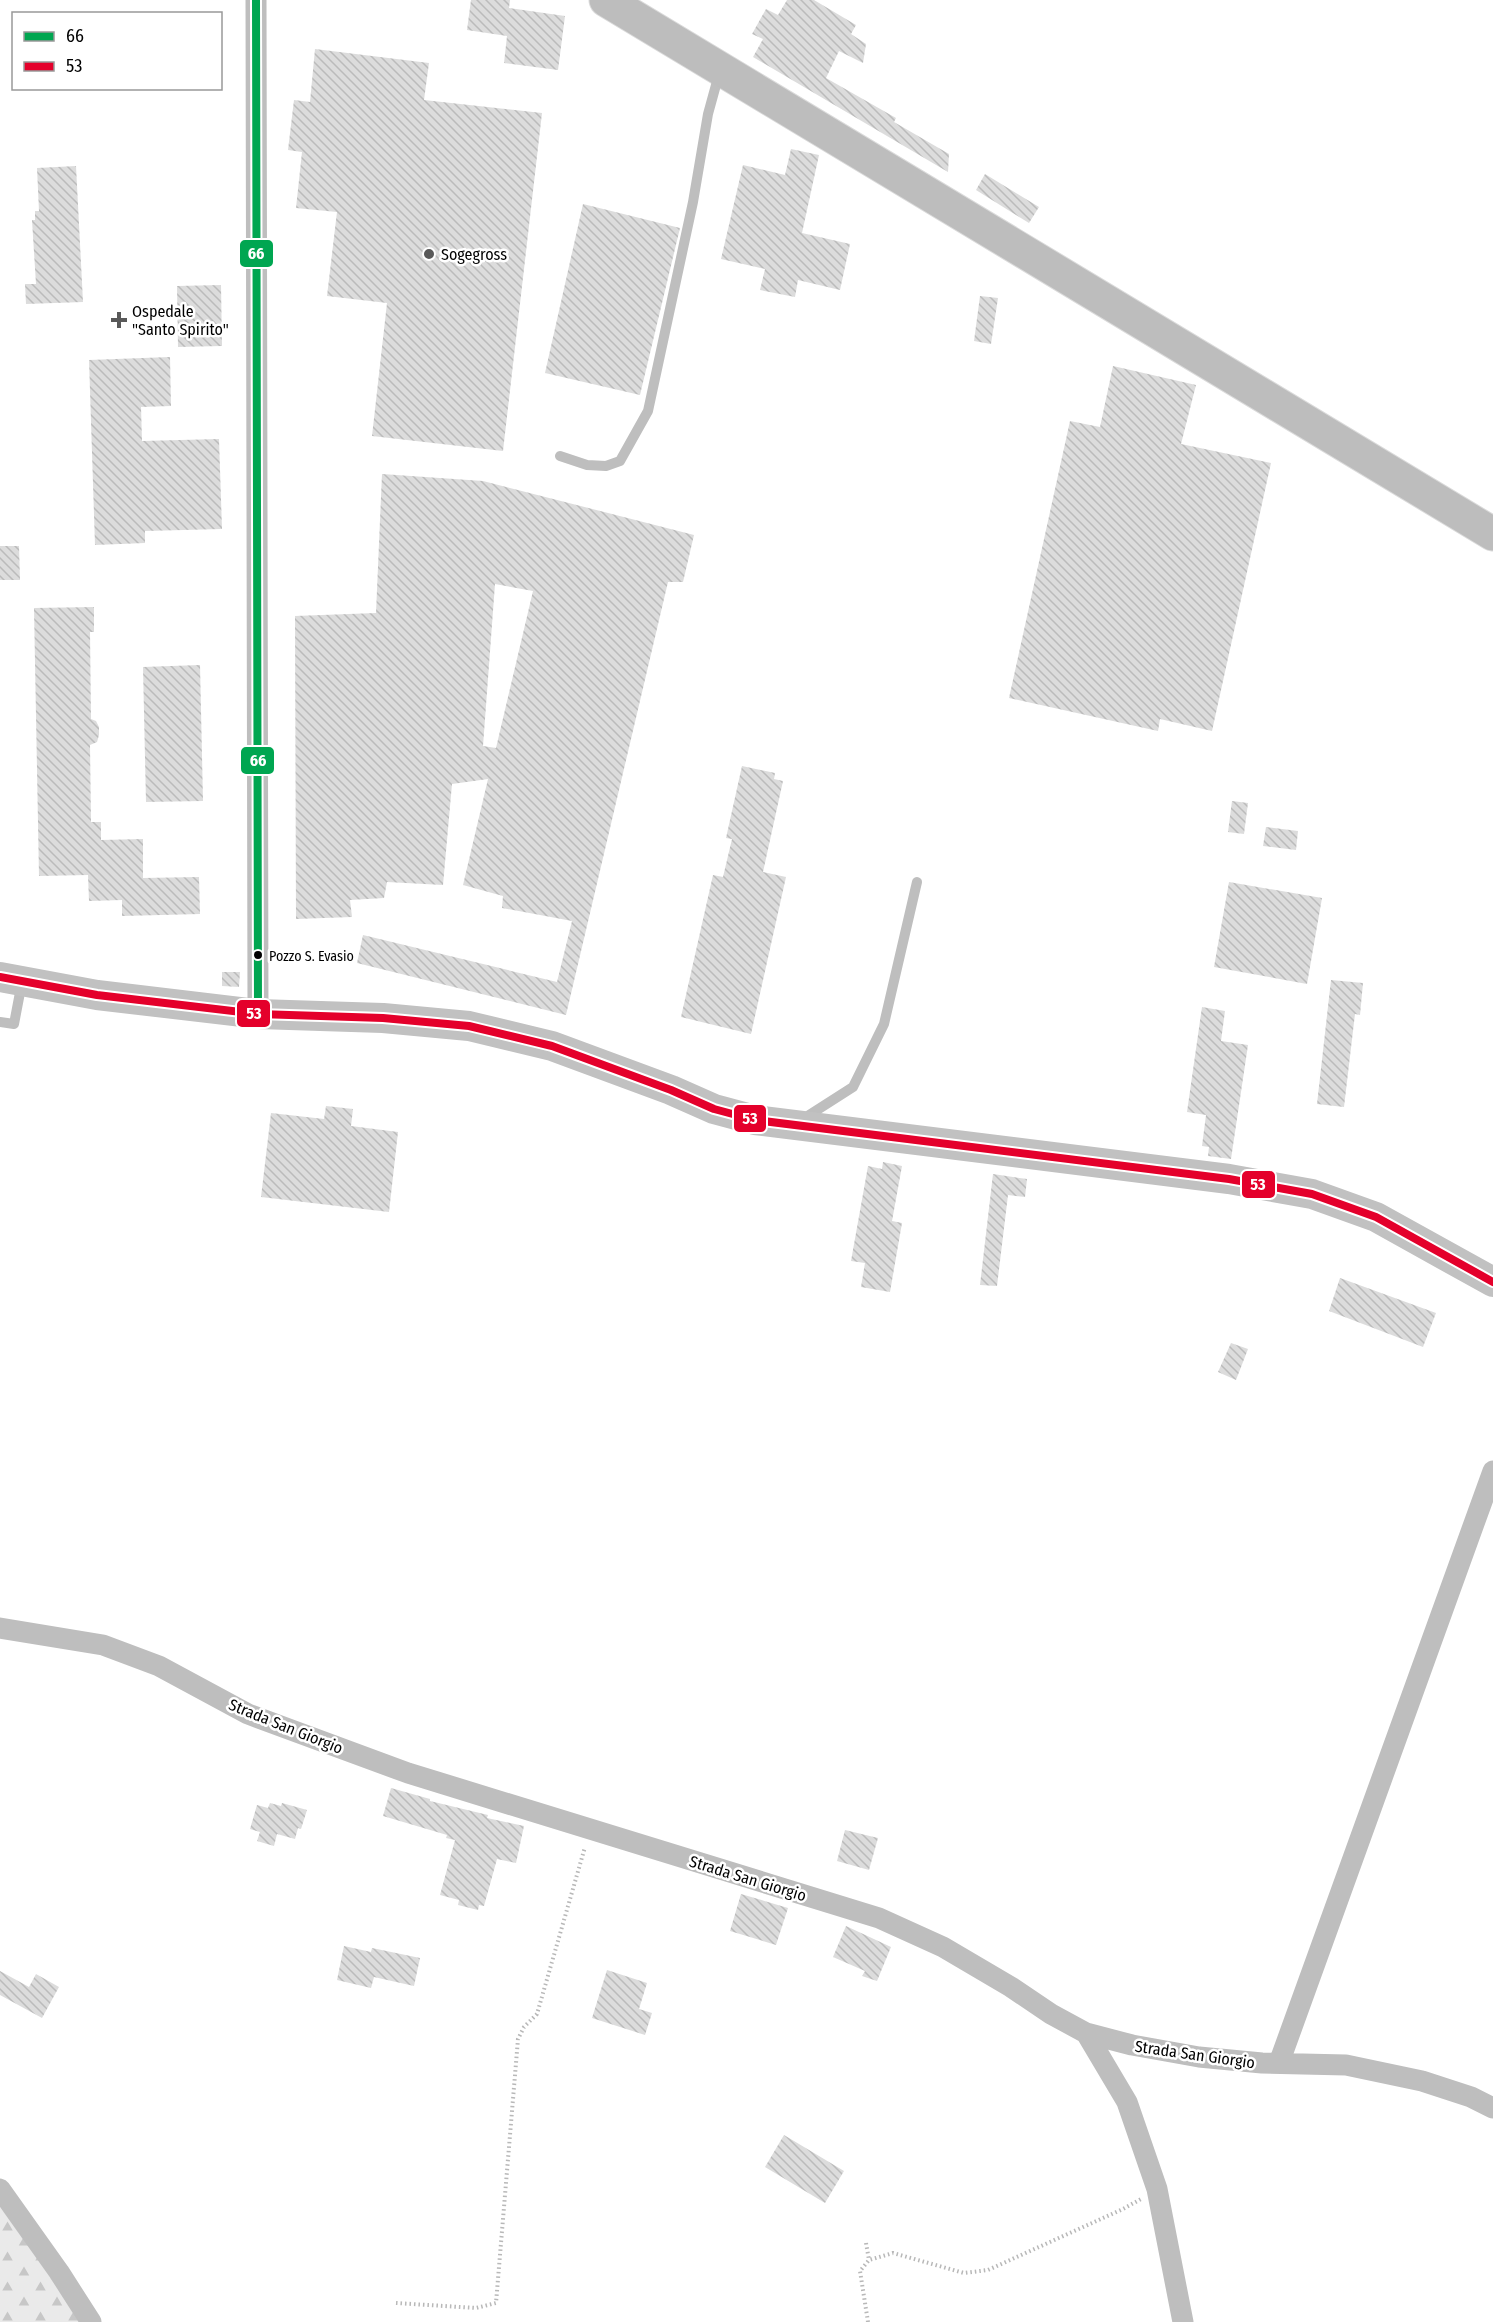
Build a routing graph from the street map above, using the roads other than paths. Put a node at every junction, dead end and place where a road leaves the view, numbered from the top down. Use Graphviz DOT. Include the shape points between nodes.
graph roads {
  1 [pos="256,0"];
  2 [pos="606,0"];
  3 [pos="721,68"];
  4 [pos="560,456"];
  5 [pos="1493,534"];
  6 [pos="917,882"];
  7 [pos="11,978"];
  8 [pos="258,1014"];
  9 [pos="0,1022"];
  10 [pos="793,1126"];
  11 [pos="1493,1282"];
  12 [pos="1493,1471"];
  13 [pos="0,1628"];
  14 [pos="1086,2033"];
  15 [pos="1270,2063"];
  16 [pos="1493,2108"];
  17 [pos="0,2189"];
  18 [pos="91,2322"];
  19 [pos="1183,2322"];
  1 -- 8 [label="street"];
  2 -- 3 [label="main road"];
  3 -- 4 [label="lane" via="708,114 648,411 620,461 606,466 587,465"];
  3 -- 5 [label="main road"];
  6 -- 10 [label="lane" via="884,1024 853,1087"];
  7 -- 8 [label="street" via="97,995"];
  7 -- 9 [label="lane" via="14,1024"];
  8 -- 10 [label="street" via="383,1018 469,1026 552,1046 714,1109"];
  10 -- 11 [label="street" via="1229,1179 1312,1194 1376,1217"];
  12 -- 15 [label="street"];
  13 -- 14 [label="street, Strada San Giorgio" via="103,1645 159,1666 248,1714 408,1773 879,1918 943,1947"];
  14 -- 15 [label="street, Strada San Giorgio" via="1132,2046 1199,2057"];
  14 -- 19 [label="street" via="1127,2102 1157,2189"];
  15 -- 16 [label="street, Strada San Giorgio" via="1357,2067 1422,2081"];
  17 -- 18 [label="street"];
}
